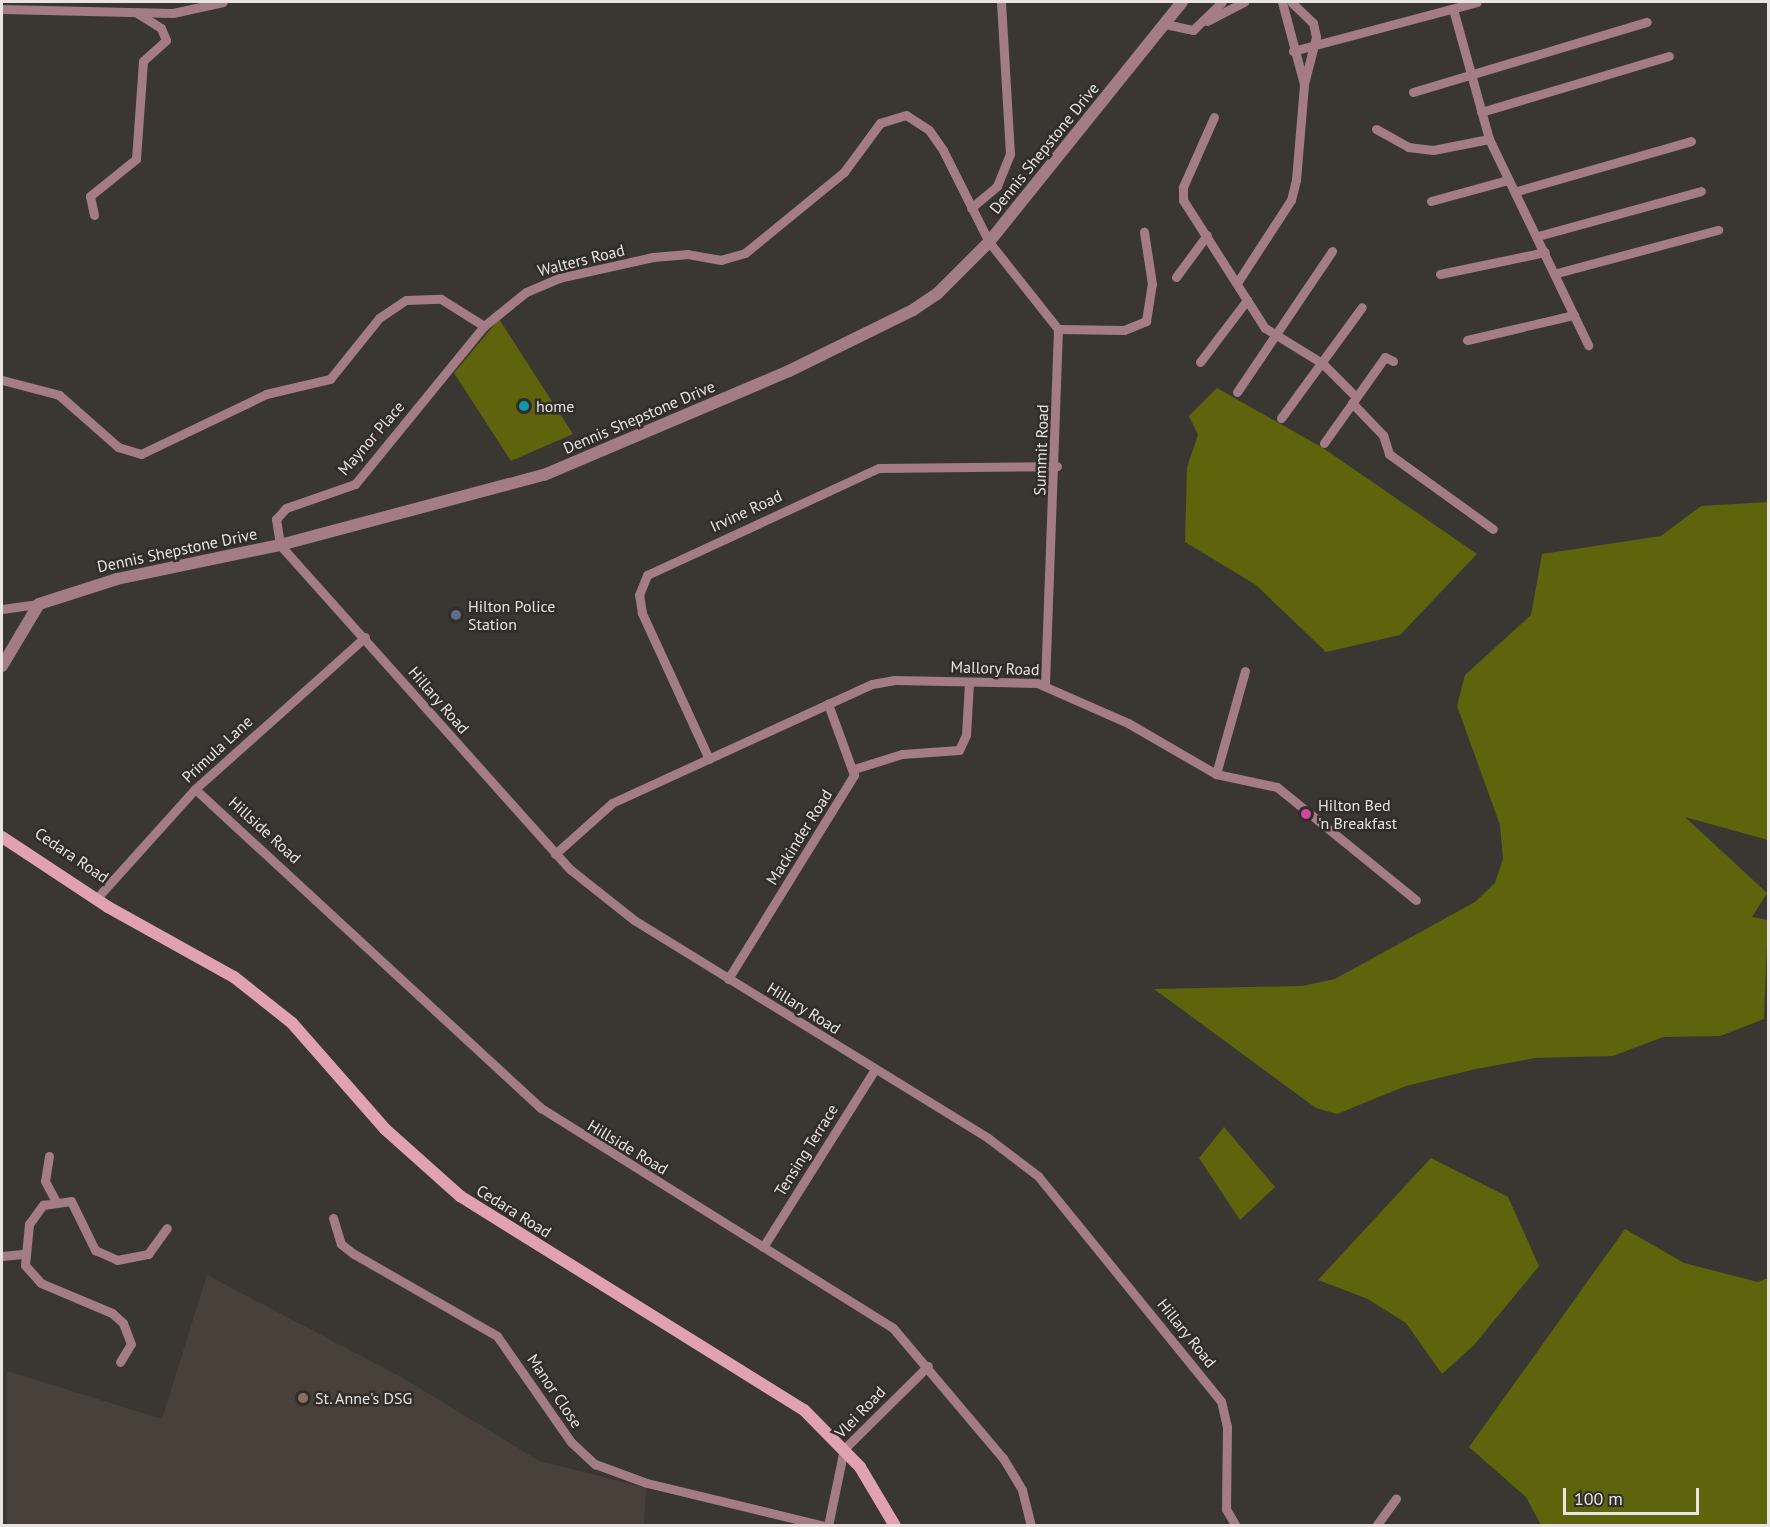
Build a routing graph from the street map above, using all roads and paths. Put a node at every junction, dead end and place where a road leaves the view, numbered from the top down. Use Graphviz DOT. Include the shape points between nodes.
graph roads {
  1 [pos="223,2"];
  2 [pos="1001,2"];
  3 [pos="1182,2"];
  4 [pos="1222,2"];
  5 [pos="1244,2"];
  6 [pos="1282,2"];
  7 [pos="1291,2"];
  8 [pos="1477,2"];
  9 [pos="2,9"];
  10 [pos="1453,9"];
  11 [pos="137,13"];
  12 [pos="1647,22"];
  13 [pos="1165,24"];
  14 [pos="1197,27"];
  15 [pos="1314,46"];
  16 [pos="1293,51"];
  17 [pos="1669,56"];
  18 [pos="1472,74"];
  19 [pos="1304,84"];
  20 [pos="1413,92"];
  21 [pos="1481,112"];
  22 [pos="1214,117"];
  23 [pos="1376,129"];
  24 [pos="1489,139"];
  25 [pos="1691,141"];
  26 [pos="1508,180"];
  27 [pos="1701,190"];
  28 [pos="1516,191"];
  29 [pos="1431,201"];
  30 [pos="971,208"];
  31 [pos="94,215"];
  32 [pos="1718,230"];
  33 [pos="1144,232"];
  34 [pos="1207,235"];
  35 [pos="1538,236"];
  36 [pos="989,242"];
  37 [pos="1332,250"];
  38 [pos="1545,252"];
  39 [pos="1557,273"];
  40 [pos="1440,274"];
  41 [pos="1176,276"];
  42 [pos="1237,284"];
  43 [pos="1247,300"];
  44 [pos="1362,307"];
  45 [pos="1574,315"];
  46 [pos="484,326"];
  47 [pos="1058,329"];
  48 [pos="1278,336"];
  49 [pos="1467,340"];
  50 [pos="1588,345"];
  51 [pos="1393,361"];
  52 [pos="1200,362"];
  53 [pos="1322,363"];
  54 [pos="2,380"];
  55 [pos="1237,392"];
  56 [pos="1354,400"];
  57 [pos="1281,418"];
  58 [pos="1324,443"];
  59 [pos="1057,466"];
  60 [pos="1493,530"];
  61 [pos="280,545"];
  62 [pos="39,604"];
  63 [pos="2,609"];
  64 [pos="365,637"];
  65 [pos="2,666"];
  66 [pos="1245,671"];
  67 [pos="969,683"];
  68 [pos="1045,684"];
  69 [pos="828,704"];
  70 [pos="709,759"];
  71 [pos="854,769"];
  72 [pos="1216,774"];
  73 [pos="195,789"];
  74 [pos="2,829"];
  75 [pos="2,837"];
  76 [pos="555,854"];
  77 [pos="98,896"];
  78 [pos="1416,900"];
  79 [pos="728,979"];
  80 [pos="875,1069"];
  81 [pos="49,1156"];
  82 [pos="55,1200"];
  83 [pos="333,1218"];
  84 [pos="167,1228"];
  85 [pos="763,1247"];
  86 [pos="22,1254"];
  87 [pos="2,1256"];
  88 [pos="120,1362"];
  89 [pos="928,1366"];
  90 [pos="844,1449"];
  91 [pos="1396,1498"];
  92 [pos="827,1526"];
  93 [pos="895,1526"];
  94 [pos="1031,1526"];
  95 [pos="1236,1526"];
  96 [pos="1376,1526"];
  1 -- 11 [label="street" via="173,13"];
  2 -- 30 [label="street" via="1010,154 997,186"];
  3 -- 13 [label="street, Dennis Shepstone Drive"];
  4 -- 14 [label="street"];
  5 -- 14 [label="street"];
  6 -- 16 [label="street"];
  7 -- 15 [label="street" via="1313,23"];
  8 -- 10 [label="street"];
  9 -- 11 [label="street"];
  10 -- 15 [label="street"];
  10 -- 18 [label="street"];
  11 -- 31 [label="street" via="161,28 166,40 143,61 136,159 90,196"];
  12 -- 18 [label="street"];
  13 -- 14 [label="street" via="1180,31"];
  13 -- 36 [label="street, Dennis Shepstone Drive"];
  15 -- 16 [label="street"];
  15 -- 19 [label="street"];
  16 -- 19 [label="street"];
  17 -- 21 [label="street"];
  18 -- 20 [label="street"];
  18 -- 21 [label="street"];
  19 -- 42 [label="street" via="1291,200"];
  21 -- 24 [label="street"];
  22 -- 34 [label="street" via="1182,194"];
  23 -- 24 [label="street" via="1408,147 1433,150"];
  24 -- 26 [label="street"];
  25 -- 28 [label="street"];
  26 -- 28 [label="street"];
  26 -- 29 [label="street"];
  27 -- 35 [label="street"];
  28 -- 35 [label="street"];
  30 -- 36 [label="street, Walters Road"];
  30 -- 46 [label="street, Walters Road" via="929,130 899,114 880,123 836,180 783,217 745,253 721,260 673,254 559,278 526,292"];
  32 -- 39 [label="street"];
  33 -- 47 [label="street" via="1152,284 1146,321 1124,330"];
  34 -- 41 [label="street"];
  34 -- 42 [label="street"];
  35 -- 38 [label="street"];
  36 -- 47 [label="street"];
  36 -- 61 [label="street, Dennis Shepstone Drive" via="937,294 913,310 789,371 544,475"];
  37 -- 48 [label="street"];
  38 -- 39 [label="street"];
  38 -- 40 [label="street"];
  39 -- 45 [label="street"];
  42 -- 43 [label="street"];
  43 -- 48 [label="street"];
  43 -- 52 [label="street"];
  44 -- 53 [label="street"];
  45 -- 49 [label="street"];
  45 -- 50 [label="street"];
  46 -- 54 [label="street" via="441,299 406,300 379,318 330,379 266,394 141,454 126,452 59,395"];
  46 -- 61 [label="street, Maynor Place" via="355,484 281,511 276,524"];
  47 -- 59 [label="street, Summit Road"];
  48 -- 53 [label="street"];
  48 -- 55 [label="street"];
  51 -- 56 [label="street" via="1385,357"];
  53 -- 56 [label="street"];
  53 -- 57 [label="street"];
  56 -- 58 [label="street"];
  56 -- 60 [label="street" via="1383,435 1389,454"];
  59 -- 68 [label="street, Summit Road"];
  59 -- 70 [label="street, Irvine Road" via="879,468 647,575 639,595 642,613"];
  61 -- 62 [label="street, Dennis Shepstone Drive" via="117,579"];
  61 -- 64 [label="street, Hillary Road"];
  62 -- 63 [label="street"];
  62 -- 65 [label="street"];
  64 -- 73 [label="street, Primula Lane"];
  64 -- 76 [label="street, Hillary Road"];
  66 -- 72 [label="street"];
  67 -- 68 [label="street, Mallory Road"];
  67 -- 69 [label="street, Mallory Road" via="895,680"];
  67 -- 71 [label="street" via="966,735 959,750 902,754"];
  68 -- 72 [label="street, Mallory Road"];
  69 -- 70 [label="street, Mallory Road"];
  69 -- 71 [label="street"];
  70 -- 76 [label="street, Mallory Road" via="600,810"];
  71 -- 79 [label="street, Mackinder Road"];
  72 -- 78 [label="street, Mallory Road" via="1284,792"];
  73 -- 77 [label="street, Primula Lane"];
  73 -- 85 [label="street, Hillside Road" via="266,849 513,1087 577,1134"];
  74 -- 77 [label="main road, Cedara Road"];
  75 -- 77 [label="main road, Cedara Road"];
  76 -- 79 [label="street, Hillary Road" via="634,920"];
  77 -- 90 [label="main road, Cedara Road" via="234,977 292,1023 385,1129 460,1196 774,1387"];
  79 -- 80 [label="street, Hillary Road"];
  80 -- 85 [label="street, Tensing Terrace"];
  80 -- 95 [label="street, Hillary Road" via="1024,1163 1200,1372 1225,1410 1226,1509"];
  81 -- 82 [label="street" via="45,1181"];
  82 -- 84 [label="street" via="71,1201 95,1251 117,1260 148,1254"];
  82 -- 86 [label="street" via="29,1224"];
  83 -- 92 [label="street, Manor Close" via="341,1244 354,1254 497,1336 571,1442 596,1464 647,1483"];
  85 -- 89 [label="street, Hillside Road" via="893,1328"];
  86 -- 87 [label="street"];
  86 -- 88 [label="street" via="41,1283 112,1313 123,1323 132,1344"];
  89 -- 90 [label="street, Vlei Road"];
  89 -- 94 [label="street, Hillside Road" via="1016,1477"];
  90 -- 92 [label="street, Vlei Road"];
  90 -- 93 [label="main road, Cedara Road"];
  91 -- 96 [label="street"];
}
